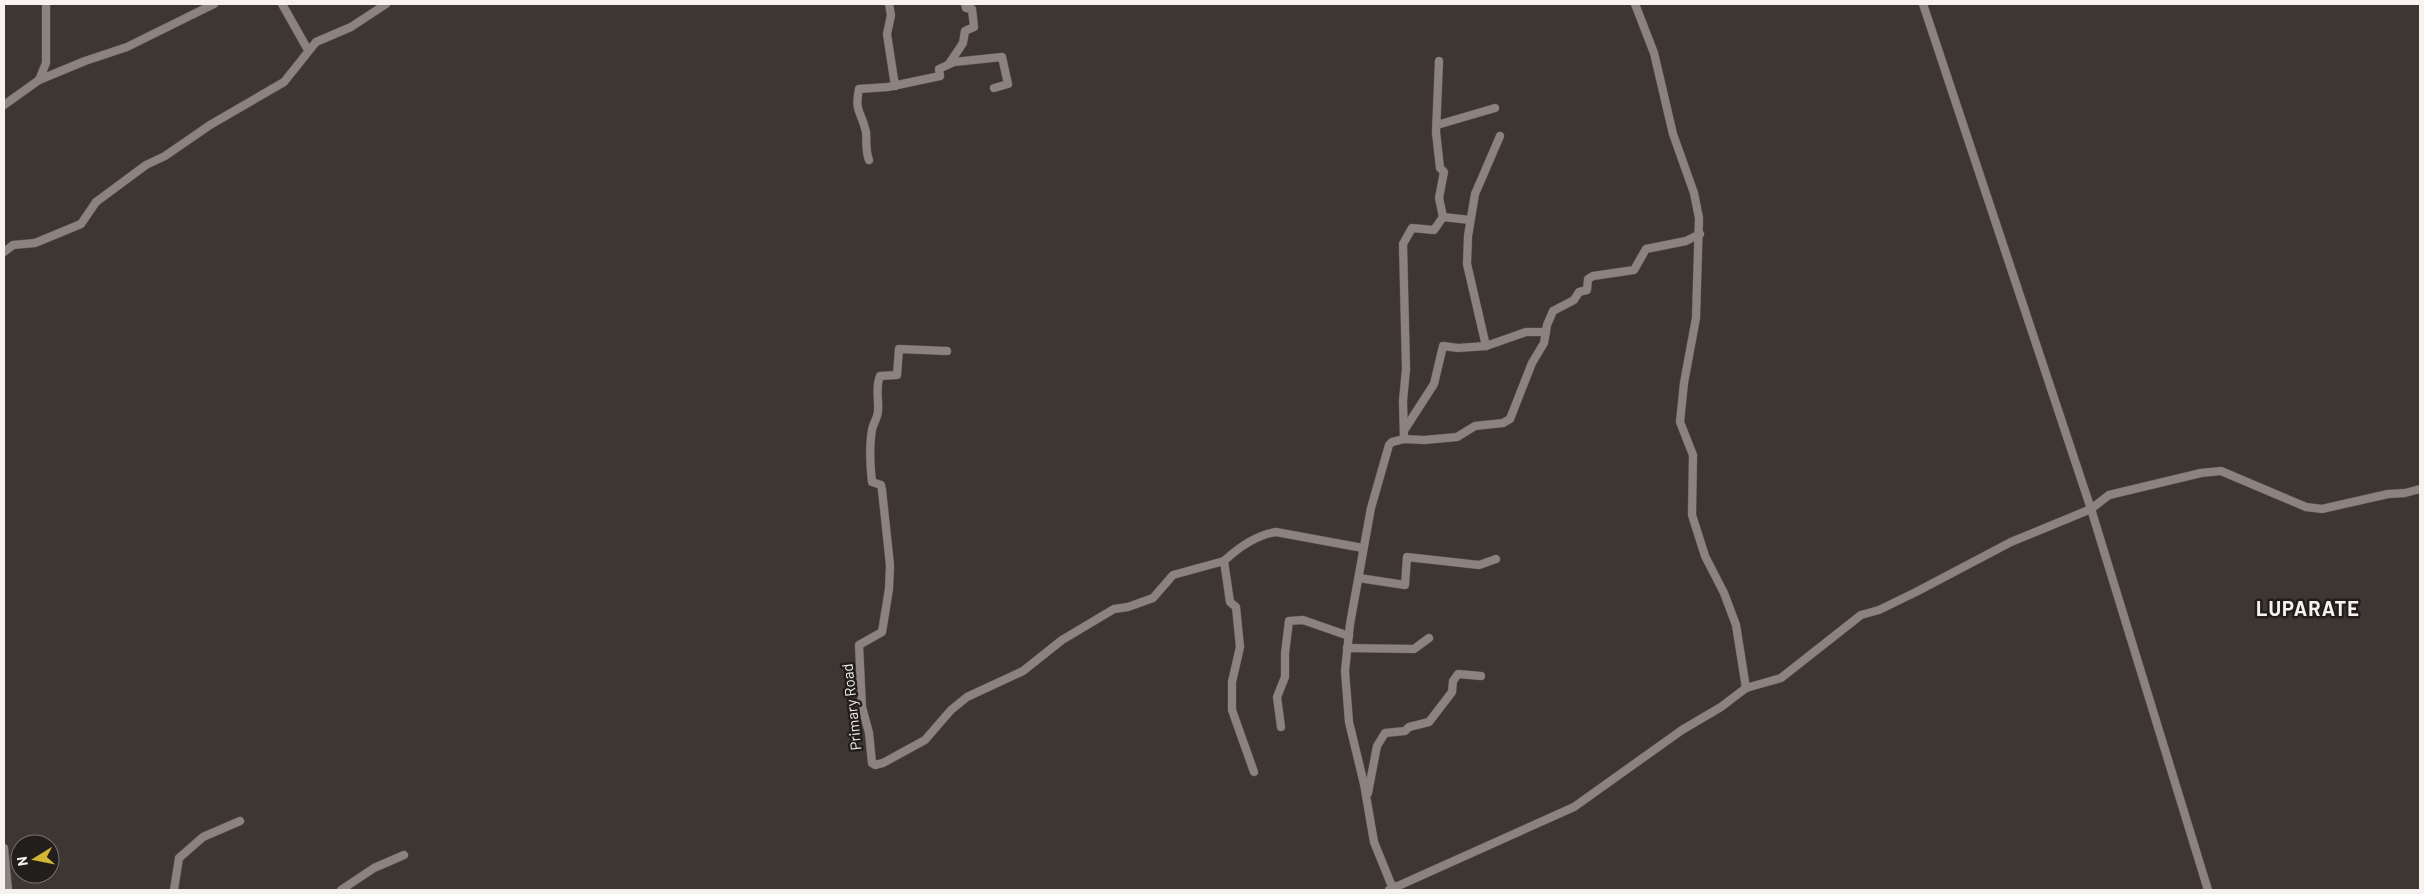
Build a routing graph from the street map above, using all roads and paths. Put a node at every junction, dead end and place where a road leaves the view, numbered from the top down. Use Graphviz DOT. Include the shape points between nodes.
graph roads {
  1 [pos="46,4"];
  2 [pos="214,4"];
  3 [pos="282,4"];
  4 [pos="386,4"];
  5 [pos="889,4"];
  6 [pos="965,4"];
  7 [pos="1634,4"];
  8 [pos="1924,4"];
  9 [pos="308,50"];
  10 [pos="1439,62"];
  11 [pos="949,64"];
  12 [pos="39,80"];
  13 [pos="895,86"];
  14 [pos="994,88"];
  15 [pos="4,105"];
  16 [pos="1495,108"];
  17 [pos="1437,126"];
  18 [pos="1500,136"];
  19 [pos="869,160"];
  20 [pos="1443,216"];
  21 [pos="1470,220"];
  22 [pos="1700,234"];
  23 [pos="4,252"];
  24 [pos="1546,332"];
  25 [pos="1486,346"];
  26 [pos="947,351"];
  27 [pos="1404,435"];
  28 [pos="2420,489"];
  29 [pos="2092,509"];
  30 [pos="1363,548"];
  31 [pos="1496,558"];
  32 [pos="1224,561"];
  33 [pos="1359,578"];
  34 [pos="1348,636"];
  35 [pos="1429,638"];
  36 [pos="1347,648"];
  37 [pos="1481,676"];
  38 [pos="1746,688"];
  39 [pos="1281,727"];
  40 [pos="1254,772"];
  41 [pos="1367,800"];
  42 [pos="240,821"];
  43 [pos="4,848"];
  44 [pos="404,855"];
  45 [pos="1392,888"];
  46 [pos="8,890"];
  47 [pos="174,890"];
  48 [pos="341,890"];
  49 [pos="2208,890"];
  1 -- 12 [label="street" via="46,64"];
  2 -- 12 [label="street" via="126,46"];
  3 -- 9 [label="street"];
  4 -- 9 [label="street" via="351,27 316,42"];
  5 -- 13 [label="street" via="892,15 887,34"];
  6 -- 11 [label="street" via="966,8 972,9 974,27 966,31 963,43"];
  7 -- 22 [label="street" via="1654,53 1673,134 1694,193"];
  8 -- 29 [label="street"];
  9 -- 23 [label="street" via="284,82 146,165 96,202 81,224 26,245 13,245"];
  10 -- 17 [label="street"];
  11 -- 13 [label="street" via="939,69 940,76"];
  11 -- 14 [label="street" via="1002,57 1008,84"];
  12 -- 15 [label="street"];
  13 -- 19 [label="street" via="859,89 856,104 866,130"];
  16 -- 17 [label="street"];
  17 -- 20 [label="street" via="1440,168 1444,172 1439,198"];
  18 -- 21 [label="street" via="1475,194"];
  20 -- 21 [label="street"];
  20 -- 27 [label="street" via="1434,230 1412,228 1403,244"];
  21 -- 25 [label="street" via="1467,264"];
  22 -- 24 [label="street" via="1686,241 1646,249 1634,270 1588,279 1587,290 1579,292 1574,300 1553,311"];
  22 -- 38 [label="street" via="1696,318 1680,422 1693,455 1692,515 1705,556 1736,625"];
  24 -- 25 [label="street" via="1526,332"];
  24 -- 27 [label="street" via="1510,419 1503,423 1475,426 1457,437 1424,440"];
  25 -- 27 [label="street" via="1442,346 1434,384"];
  26 -- 32 [label="street, Primary Road" via="899,349 897,375 880,376 879,380 878,412 872,427 870,447 871,470 872,482 881,485 882,490 890,565 889,589 882,632 859,645 862,707 872,763 882,763 925,740 967,697 1023,672 1062,640 1114,609 1153,598 1173,575"];
  27 -- 30 [label="street" via="1389,445 1370,508"];
  28 -- 29 [label="street" via="2322,509 2306,507 2221,471 2108,496"];
  29 -- 38 [label="street" via="2011,542 1909,596 1861,615 1781,678"];
  29 -- 49 [label="street"];
  30 -- 32 [label="street" via="1276,532 1264,534 1244,545"];
  30 -- 33 [label="street"];
  31 -- 33 [label="street" via="1479,564 1407,557 1405,585"];
  32 -- 40 [label="street" via="1230,602 1236,608 1240,647 1232,682 1232,710"];
  33 -- 34 [label="street"];
  34 -- 36 [label="street"];
  34 -- 39 [label="street" via="1303,620 1289,621 1285,677 1277,697"];
  35 -- 36 [label="street" via="1414,649"];
  36 -- 41 [label="street" via="1345,671 1349,722"];
  37 -- 41 [label="street" via="1458,674 1453,681 1452,692 1430,722 1408,727 1405,731 1385,733 1377,746"];
  38 -- 45 [label="street" via="1574,807"];
  41 -- 45 [label="street" via="1374,842"];
  42 -- 47 [label="street" via="203,837 179,858"];
  43 -- 46 [label="street"];
  44 -- 48 [label="street" via="374,868"];
}
